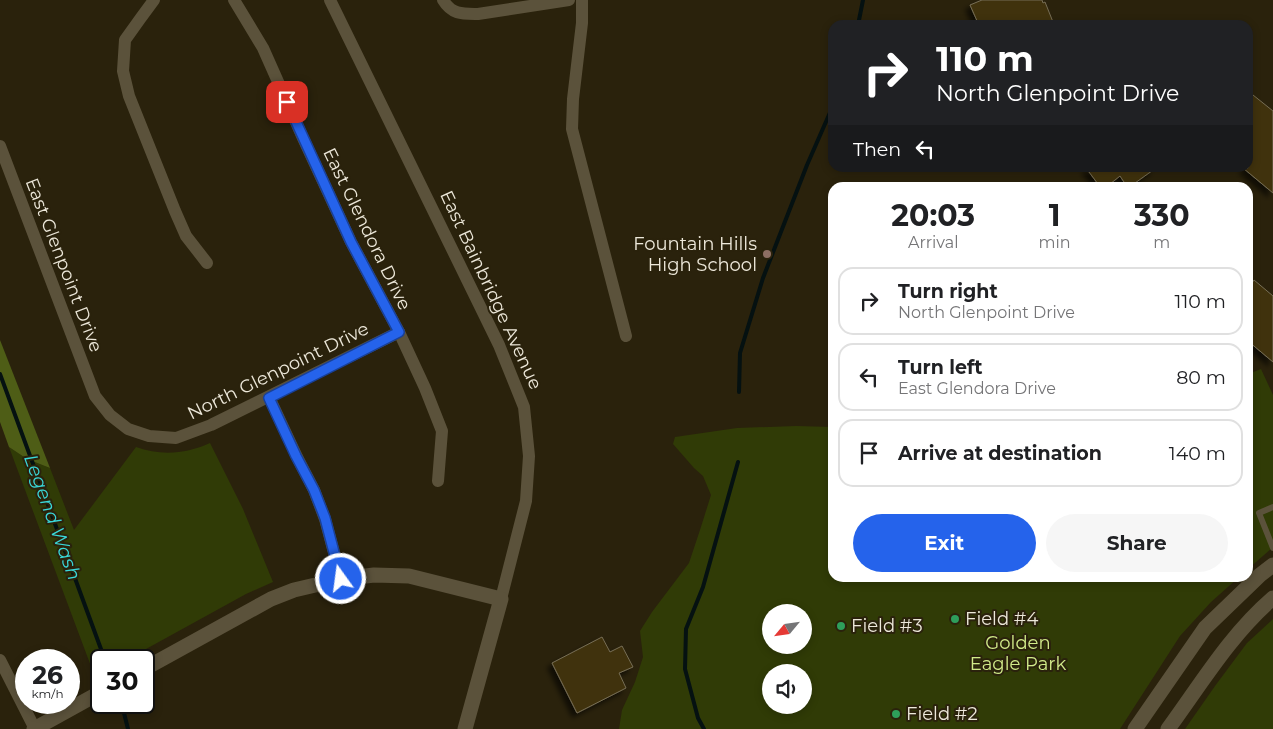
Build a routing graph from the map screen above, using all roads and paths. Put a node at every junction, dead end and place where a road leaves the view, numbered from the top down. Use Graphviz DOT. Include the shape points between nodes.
graph roads {
  1 [pos="154,0"];
  2 [pos="234,0"];
  3 [pos="330,0"];
  4 [pos="443,0"];
  5 [pos="569,0"];
  6 [pos="582,0"];
  7 [pos="0,146"];
  8 [pos="207,263"];
  9 [pos="399,332"];
  10 [pos="626,336"];
  11 [pos="95,396"];
  12 [pos="269,398"];
  13 [pos="438,481"];
  14 [pos="1273,506"];
  15 [pos="1273,548"];
  16 [pos="1273,565"];
  17 [pos="341,579"];
  18 [pos="1253,582"];
  19 [pos="1253,582"];
  20 [pos="1273,598"];
  21 [pos="501,599"];
  22 [pos="0,660"];
  23 [pos="155,663"];
  24 [pos="90,698"];
  25 [pos="34,729"];
  26 [pos="465,729"];
  27 [pos="1135,729"];
  28 [pos="1168,729"];
  1 -- 8 [label="street" via="125,40 122,71 174,211 186,236"];
  2 -- 9 [label="street, East Glendora Drive" via="263,48 351,242"];
  3 -- 21 [label="street, East Bainbridge Avenue" via="499,345 524,407 529,456 526,501"];
  4 -- 5 [label="street" via="452,10 464,14"];
  6 -- 10 [label="street" via="572,129"];
  7 -- 11 [label="street, East Glenpoint Drive"];
  9 -- 12 [label="street, North Glenpoint Drive"];
  9 -- 13 [label="street, East Glendora Drive" via="442,431"];
  11 -- 12 [label="street, North Glenpoint Drive" via="110,415 128,429 150,436 176,438 211,426"];
  12 -- 17 [label="street" via="314,490"];
  14 -- 15 [label="lane" via="1259,513"];
  16 -- 18 [label="street"];
  17 -- 21 [label="street" via="374,575 409,576"];
  17 -- 23 [label="street" via="271,599"];
  19 -- 27 [label="street" via="1205,628"];
  20 -- 28 [label="street" via="1229,643"];
  21 -- 26 [label="street, East Bainbridge Avenue"];
  22 -- 25 [label="street"];
  24 -- 25 [label="street"];
}
